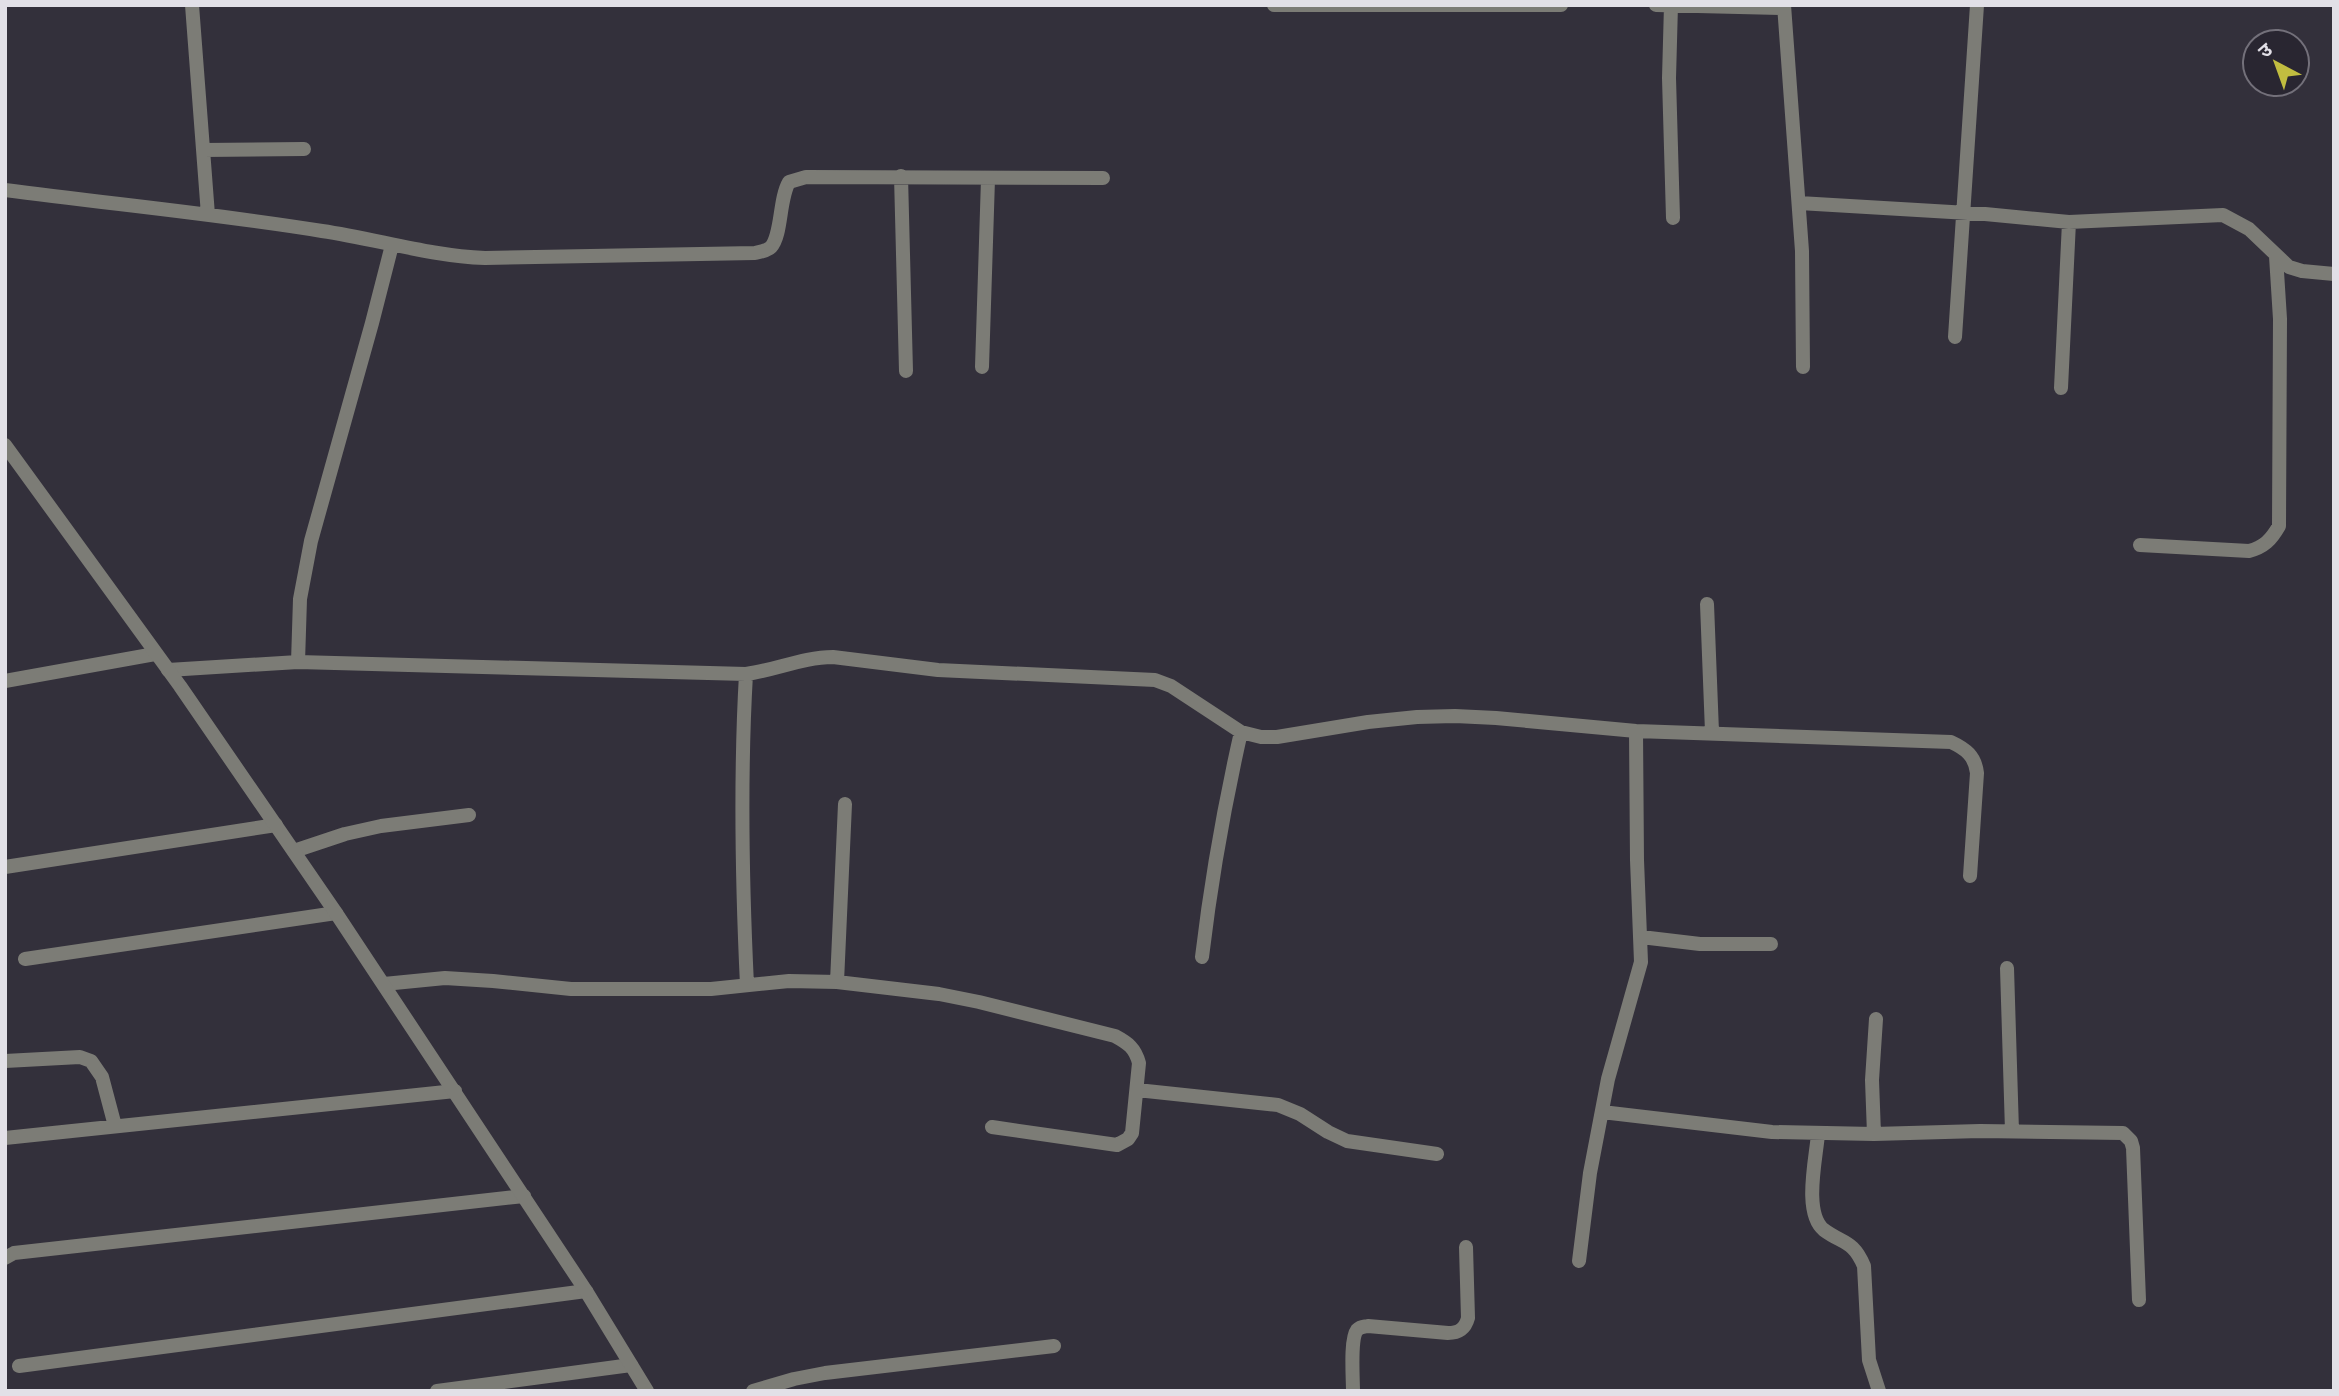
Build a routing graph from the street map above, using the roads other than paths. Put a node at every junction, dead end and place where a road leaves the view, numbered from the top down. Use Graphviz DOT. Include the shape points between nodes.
graph roads {
  1 [pos="192,5"];
  2 [pos="1274,5"];
  3 [pos="1562,5"];
  4 [pos="1656,5"];
  5 [pos="1671,5"];
  6 [pos="1977,5"];
  7 [pos="1466,6"];
  8 [pos="1784,7"];
  9 [pos="304,149"];
  10 [pos="203,150"];
  11 [pos="901,176"];
  12 [pos="1103,178"];
  13 [pos="988,179"];
  14 [pos="5,190"];
  15 [pos="1799,203"];
  16 [pos="1963,212"];
  17 [pos="208,215"];
  18 [pos="1673,218"];
  19 [pos="2069,222"];
  20 [pos="392,244"];
  21 [pos="2276,256"];
  22 [pos="2334,274"];
  23 [pos="1955,337"];
  24 [pos="982,367"];
  25 [pos="1802,368"];
  26 [pos="906,371"];
  27 [pos="2061,388"];
  28 [pos="5,445"];
  29 [pos="2140,545"];
  30 [pos="1707,604"];
  31 [pos="155,654"];
  32 [pos="298,662"];
  33 [pos="168,670"];
  34 [pos="746,674"];
  35 [pos="5,681"];
  36 [pos="1636,731"];
  37 [pos="1713,732"];
  38 [pos="1241,733"];
  39 [pos="845,804"];
  40 [pos="469,815"];
  41 [pos="276,825"];
  42 [pos="294,851"];
  43 [pos="5,867"];
  44 [pos="1970,876"];
  45 [pos="336,913"];
  46 [pos="1641,937"];
  47 [pos="1771,944"];
  48 [pos="1202,957"];
  49 [pos="25,959"];
  50 [pos="2007,968"];
  51 [pos="837,982"];
  52 [pos="384,984"];
  53 [pos="747,985"];
  54 [pos="1875,1018"];
  55 [pos="5,1061"];
  56 [pos="1137,1090"];
  57 [pos="455,1091"];
  58 [pos="1602,1112"];
  59 [pos="115,1126"];
  60 [pos="992,1127"];
  61 [pos="2012,1131"];
  62 [pos="1818,1134"];
  63 [pos="1874,1134"];
  64 [pos="5,1138"];
  65 [pos="1437,1154"];
  66 [pos="524,1196"];
  67 [pos="1466,1247"];
  68 [pos="5,1258"];
  69 [pos="1579,1261"];
  70 [pos="586,1291"];
  71 [pos="2139,1300"];
  72 [pos="1054,1346"];
  73 [pos="631,1365"];
  74 [pos="19,1366"];
  75 [pos="1879,1390"];
  76 [pos="437,1391"];
  77 [pos="648,1391"];
  78 [pos="753,1391"];
  79 [pos="1353,1391"];
  1 -- 10 [label="street"];
  2 -- 7 [label="street"];
  3 -- 7 [label="street"];
  4 -- 5 [label="street"];
  5 -- 8 [label="street"];
  5 -- 18 [label="street"];
  6 -- 16 [label="street"];
  8 -- 15 [label="street"];
  9 -- 10 [label="street"];
  10 -- 17 [label="street"];
  11 -- 13 [label="street"];
  11 -- 20 [label="street" via="806,177 789,182 771,247 755,253 485,258"];
  11 -- 26 [label="street"];
  12 -- 13 [label="street"];
  13 -- 24 [label="street"];
  14 -- 17 [label="street"];
  15 -- 16 [label="street"];
  15 -- 25 [label="street"];
  16 -- 19 [label="street"];
  16 -- 23 [label="street"];
  17 -- 20 [label="street"];
  19 -- 21 [label="street" via="2223,215 2249,229"];
  19 -- 27 [label="street"];
  20 -- 32 [label="street" via="311,541 300,599"];
  21 -- 22 [label="street" via="2289,267"];
  21 -- 29 [label="street" via="2279,526 2271,540 2249,551"];
  28 -- 31 [label="street"];
  30 -- 37 [label="street"];
  31 -- 33 [label="street"];
  31 -- 35 [label="street"];
  32 -- 33 [label="street"];
  32 -- 34 [label="street"];
  33 -- 41 [label="street"];
  34 -- 38 [label="street" via="817,657 938,670 1145,679 1171,686"];
  34 -- 53 [label="street"];
  36 -- 37 [label="street"];
  36 -- 38 [label="street" via="1455,716 1368,722 1277,737"];
  36 -- 46 [label="street"];
  37 -- 44 [label="street" via="1951,742 1963,748 1975,762 1977,773"];
  38 -- 48 [label="street" via="1216,849"];
  39 -- 51 [label="street"];
  40 -- 42 [label="street" via="381,825"];
  41 -- 42 [label="street"];
  41 -- 43 [label="street"];
  42 -- 45 [label="street"];
  45 -- 49 [label="street"];
  45 -- 52 [label="street"];
  46 -- 47 [label="street" via="1700,944"];
  46 -- 58 [label="street" via="1641,962"];
  50 -- 61 [label="street"];
  51 -- 53 [label="street"];
  51 -- 56 [label="street" via="939,994 1115,1036 1137,1055"];
  52 -- 53 [label="street" via="445,978 571,989"];
  52 -- 57 [label="street"];
  54 -- 63 [label="street"];
  55 -- 59 [label="street" via="80,1057 91,1061 102,1077"];
  56 -- 60 [label="street" via="1132,1133 1123,1144"];
  56 -- 65 [label="street" via="1278,1105 1347,1141"];
  57 -- 59 [label="street"];
  57 -- 66 [label="street"];
  58 -- 62 [label="street"];
  58 -- 69 [label="street"];
  59 -- 64 [label="street"];
  61 -- 63 [label="street"];
  61 -- 71 [label="street" via="2116,1132 2127,1136 2133,1148"];
  62 -- 63 [label="street"];
  62 -- 75 [label="street" via="1813,1213 1818,1224 1859,1254 1864,1266 1869,1360"];
  66 -- 68 [label="street" via="14,1253"];
  66 -- 70 [label="street"];
  67 -- 79 [label="street" via="1466,1325 1456,1333 1362,1327 1354,1341"];
  70 -- 73 [label="street"];
  70 -- 74 [label="street"];
  72 -- 78 [label="street" via="825,1373"];
  73 -- 76 [label="street"];
  73 -- 77 [label="street"];
}
